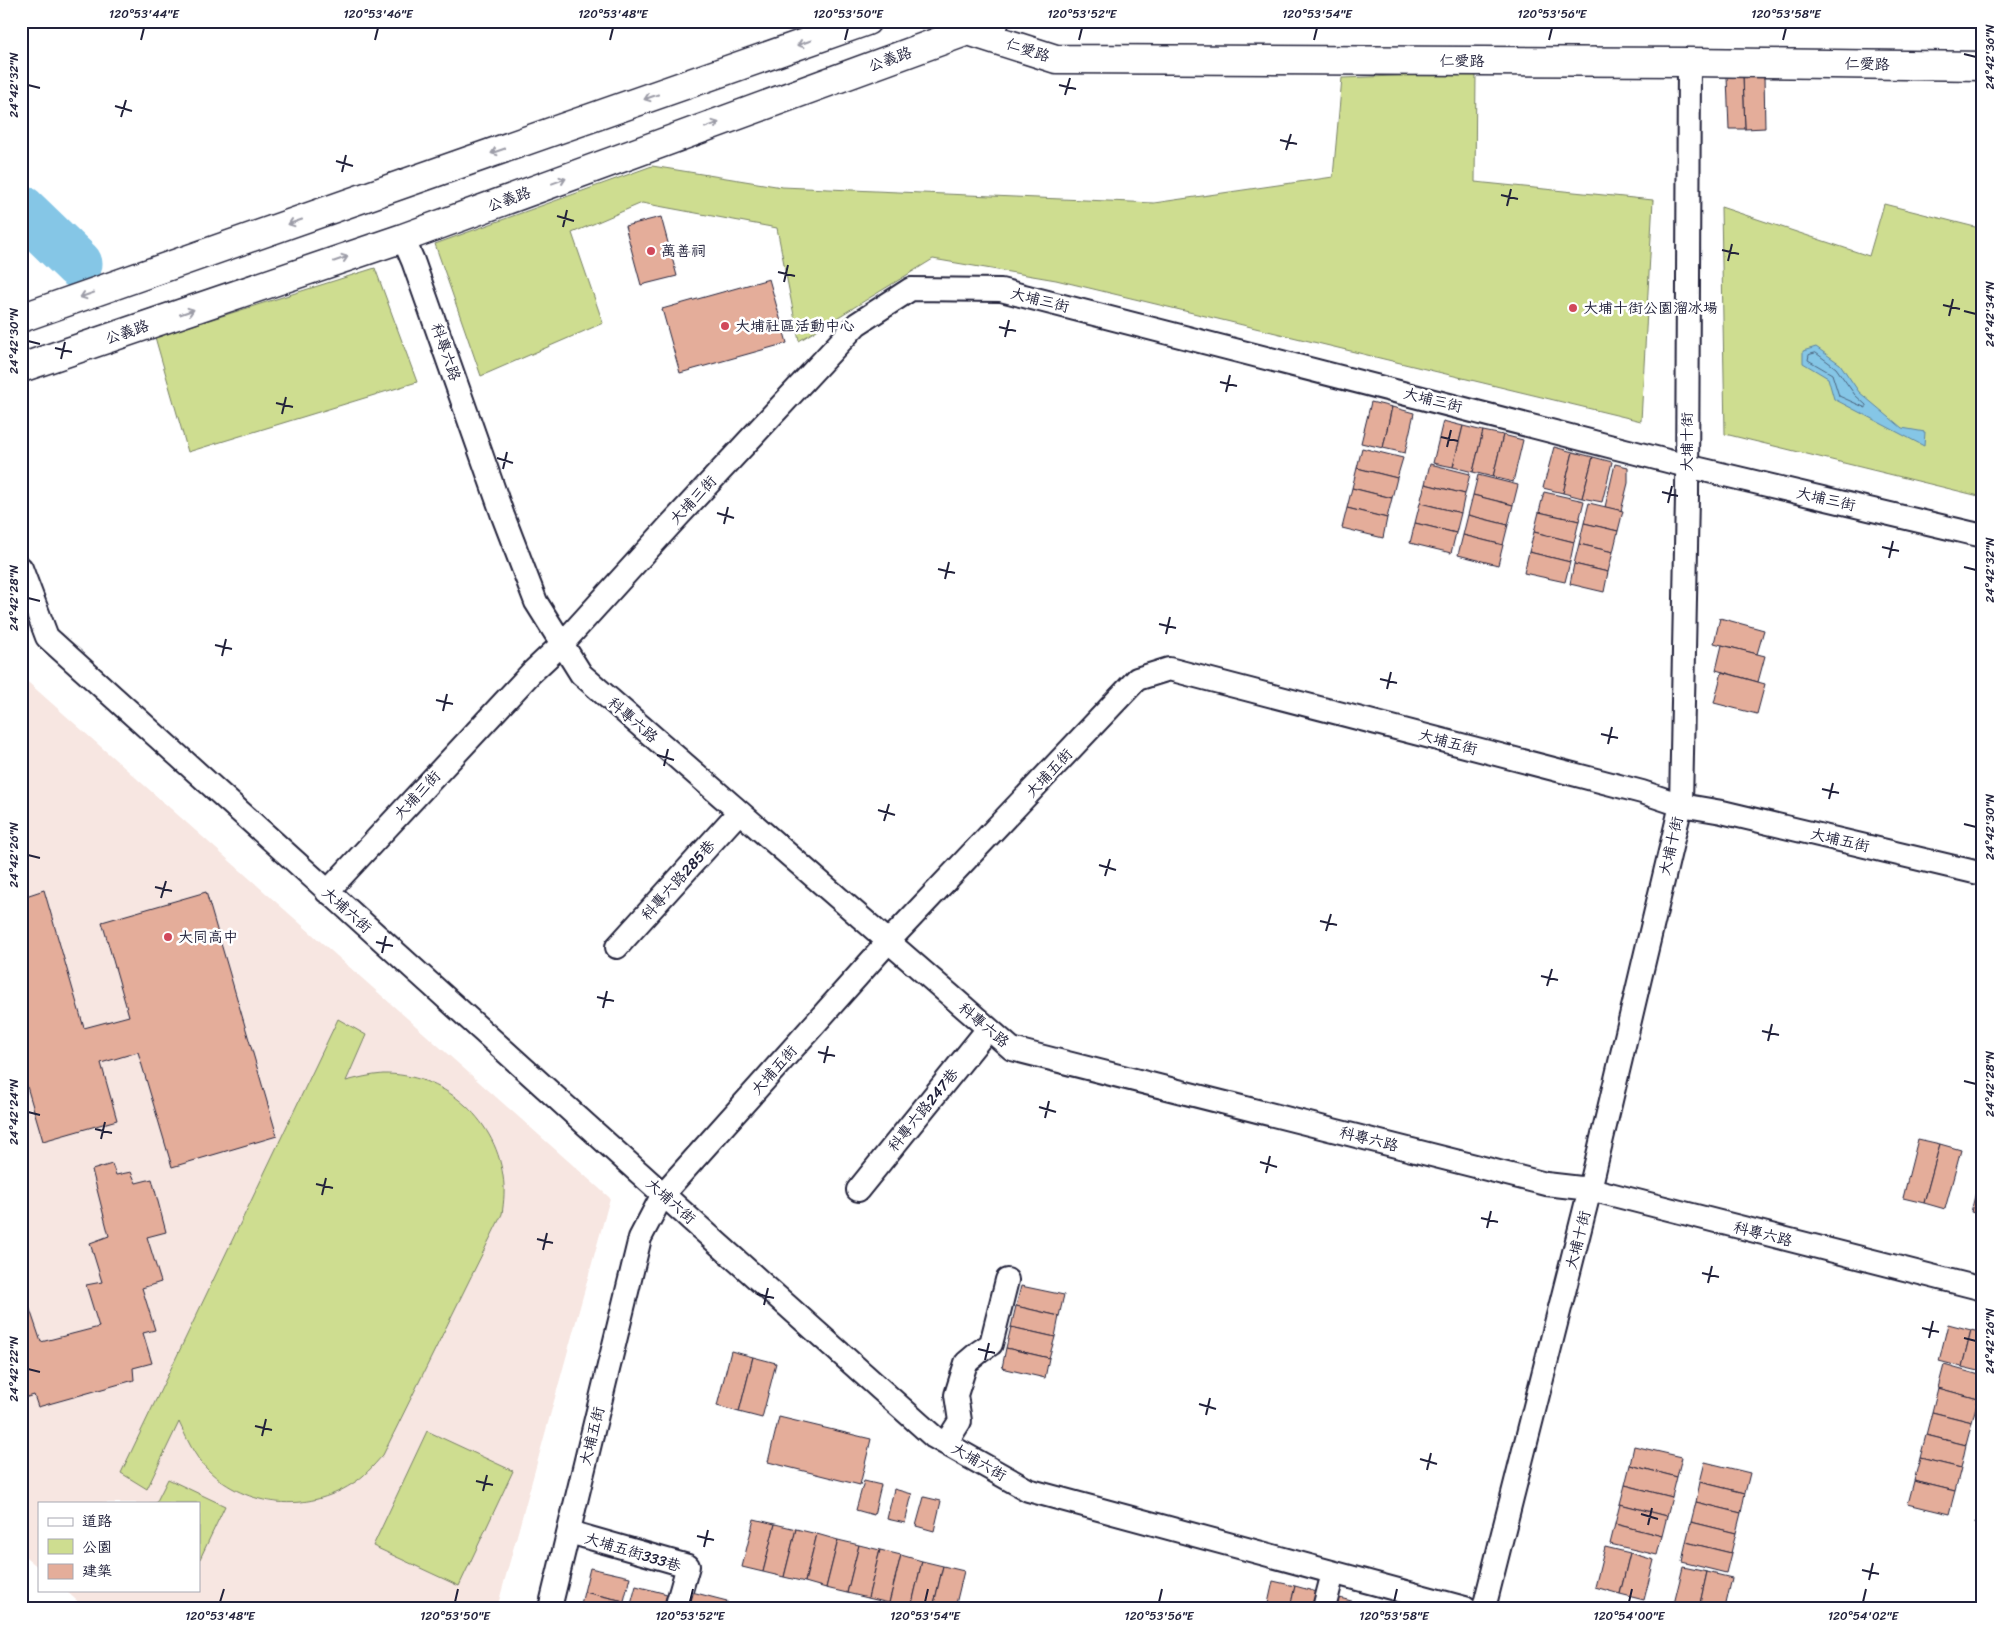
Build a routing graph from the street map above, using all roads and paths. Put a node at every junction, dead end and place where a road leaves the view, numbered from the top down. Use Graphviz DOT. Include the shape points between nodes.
graph roads {
  1 [pos="867,21"];
  2 [pos="995,21"];
  3 [pos="958,26"];
  4 [pos="1689,62"];
  5 [pos="1983,66"];
  6 [pos="403,238"];
  7 [pos="32,314"];
  8 [pos="21,368"];
  9 [pos="1687,466"];
  10 [pos="1983,536"];
  11 [pos="21,568"];
  12 [pos="563,643"];
  13 [pos="1681,805"];
  14 [pos="739,812"];
  15 [pos="1983,874"];
  16 [pos="327,892"];
  17 [pos="888,942"];
  18 [pos="617,947"];
  19 [pos="988,1029"];
  20 [pos="858,1190"];
  21 [pos="1590,1190"];
  22 [pos="663,1194"];
  23 [pos="1007,1280"];
  24 [pos="1983,1290"];
  25 [pos="946,1443"];
  26 [pos="569,1532"];
  27 [pos="1333,1573"];
  28 [pos="550,1608"];
  29 [pos="676,1608"];
  30 [pos="1324,1608"];
  31 [pos="1465,1608"];
  32 [pos="1484,1608"];
  1 -- 7 [label="main road, one-way"];
  2 -- 3 [label="main road, 公義路"];
  3 -- 4 [label="main road, 仁愛路" via="1056,59"];
  6 -- 3 [label="main road, 公義路, one-way"];
  4 -- 5 [label="main road, 仁愛路"];
  4 -- 9 [label="street, 大埔十街"];
  8 -- 6 [label="main road, 公義路, one-way"];
  6 -- 12 [label="street, 科專六路" via="536,602"];
  9 -- 10 [label="street, 大埔三街"];
  9 -- 12 [label="street, 大埔三街" via="1001,290 911,290 857,324"];
  9 -- 13 [label="street, 大埔十街"];
  11 -- 16 [label="street, 大埔六街" via="47,637"];
  12 -- 14 [label="street, 科專六路" via="581,674"];
  12 -- 16 [label="street, 大埔三街" via="531,673"];
  13 -- 15 [label="street, 大埔五街"];
  13 -- 17 [label="street, 大埔五街" via="1642,792 1169,669 1137,679"];
  13 -- 21 [label="street, 大埔十街"];
  14 -- 17 [label="street, 科專六路"];
  14 -- 18 [label="street, 科專六路285巷"];
  16 -- 22 [label="street, 大埔六街"];
  17 -- 19 [label="street, 科專六路"];
  17 -- 22 [label="street, 大埔五街"];
  19 -- 20 [label="street, 科專六路247巷"];
  19 -- 21 [label="street, 科專六路" via="1012,1049 1546,1184"];
  21 -- 24 [label="street, 科專六路"];
  21 -- 32 [label="street, 大埔十街"];
  22 -- 25 [label="street, 大埔六街" via="934,1436"];
  22 -- 26 [label="street, 大埔五街" via="640,1238"];
  23 -- 25 [label="street" via="991,1344 966,1363 956,1395 960,1421"];
  25 -- 27 [label="street, 大埔六街" via="1028,1490"];
  26 -- 28 [label="street, 大埔五街"];
  26 -- 29 [label="street, 大埔五街333巷" via="688,1566"];
  27 -- 30 [label="street"];
  27 -- 31 [label="street, 大埔六街"];
}
